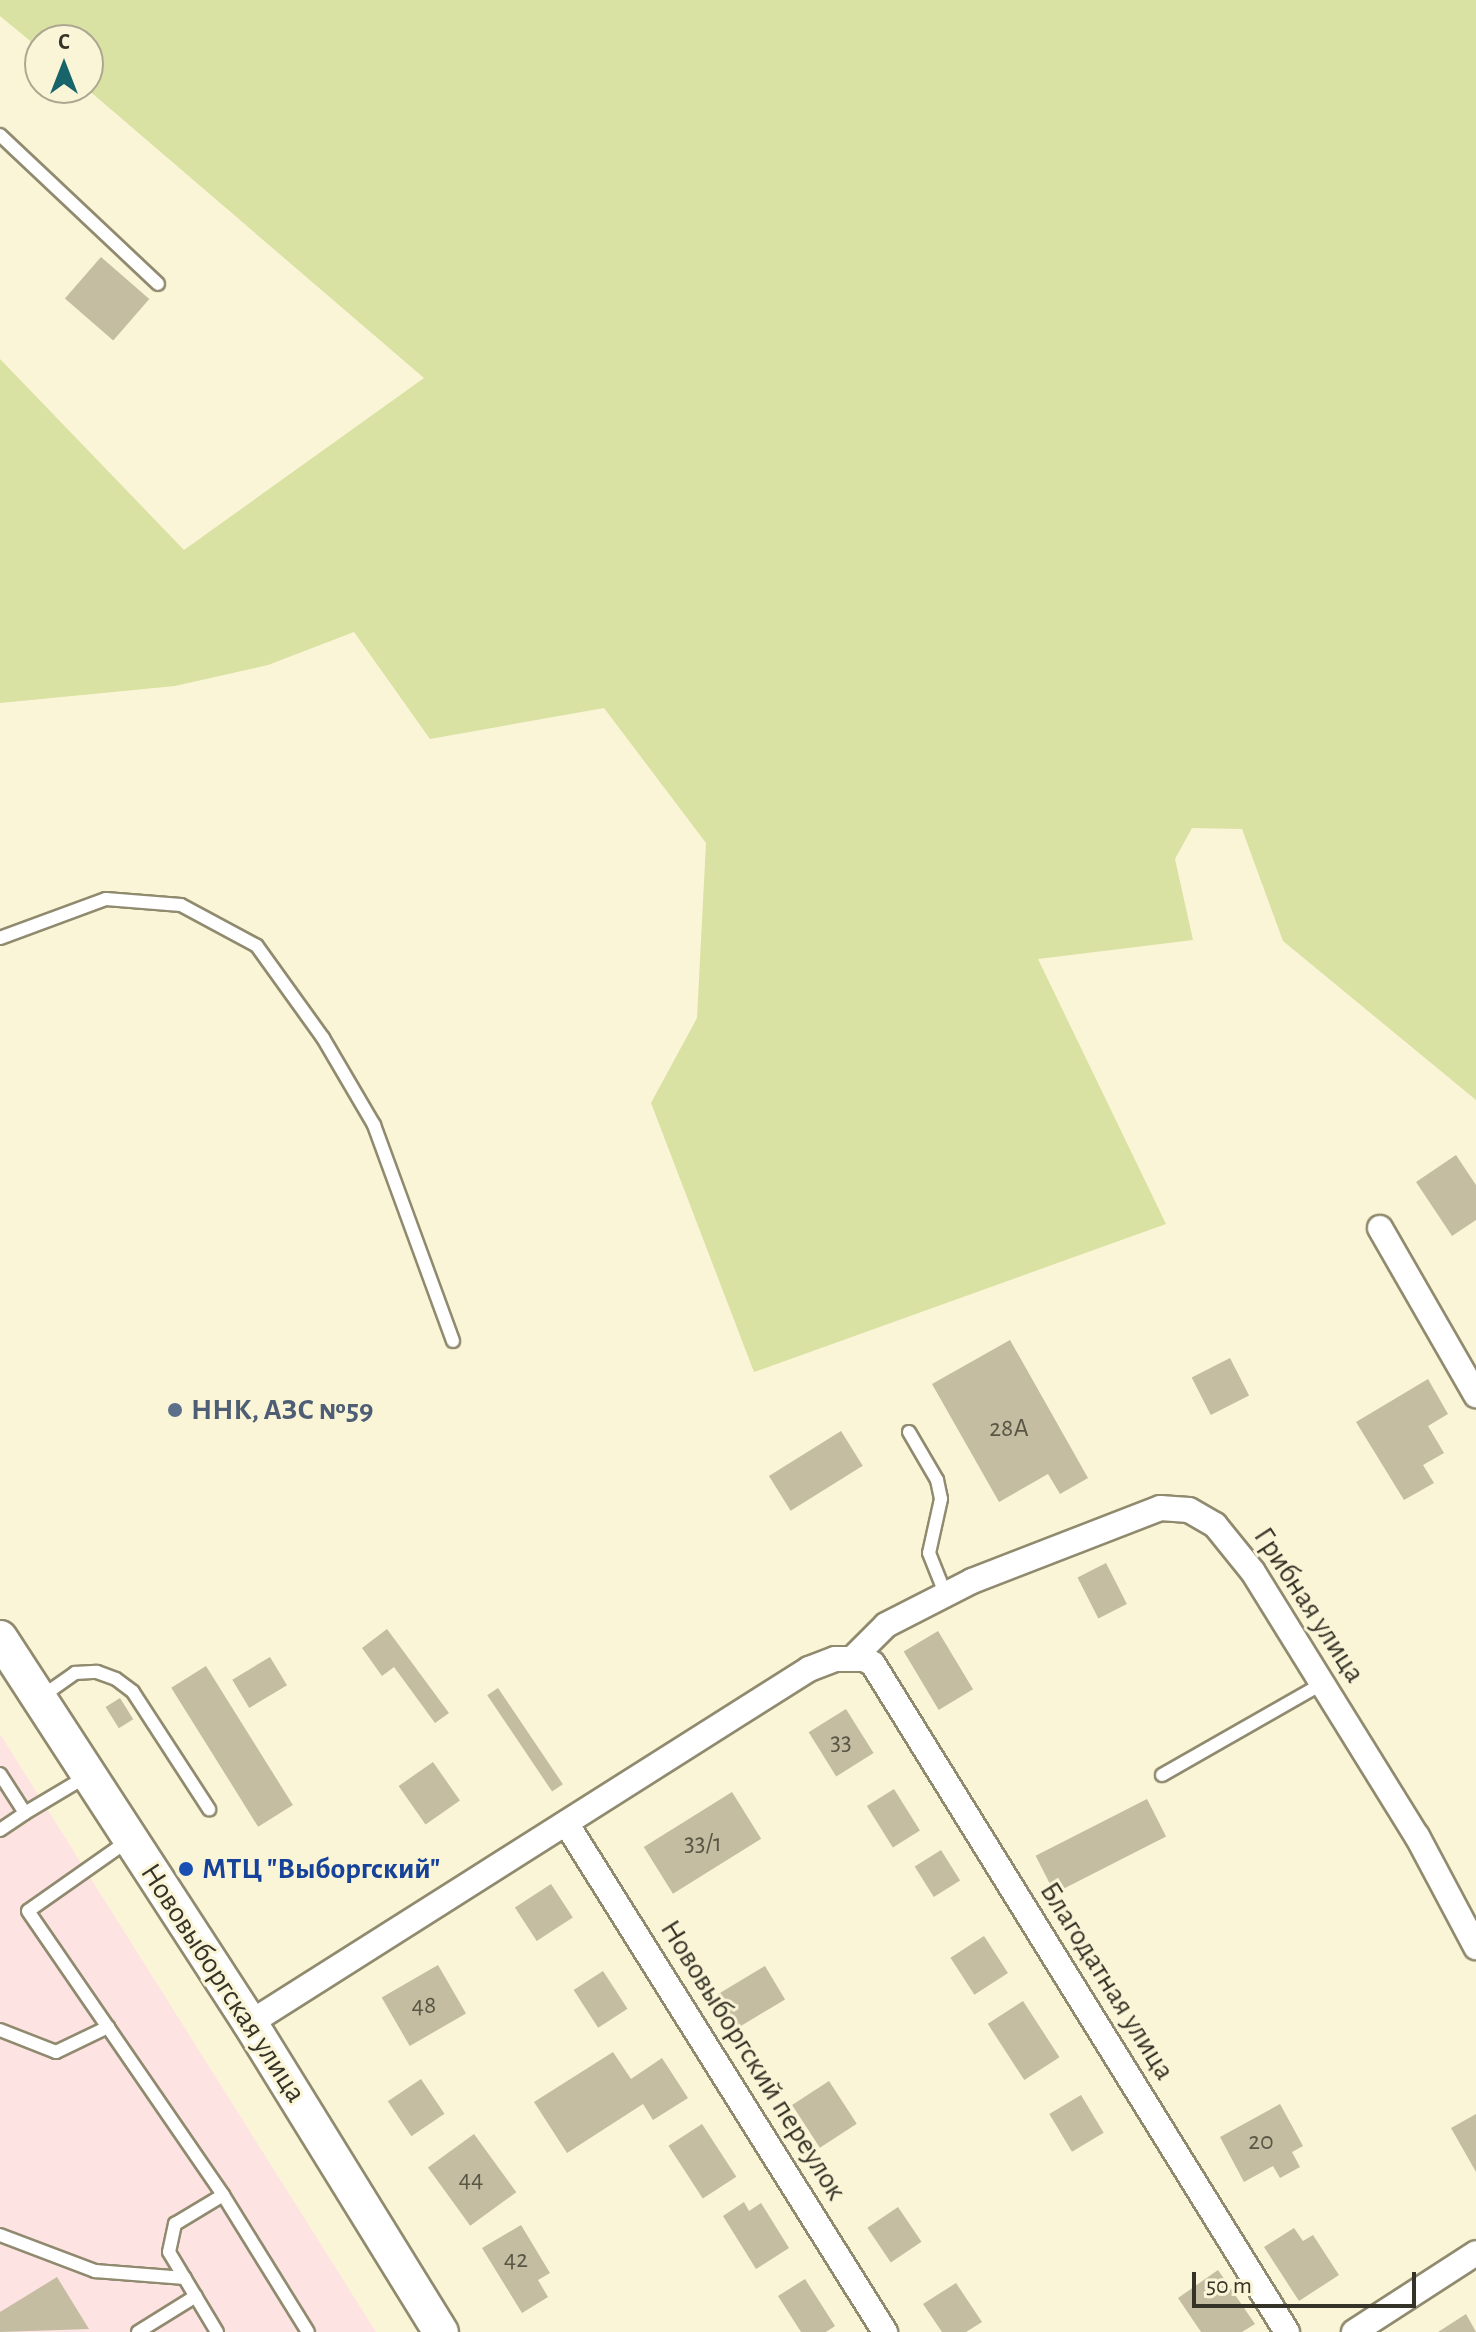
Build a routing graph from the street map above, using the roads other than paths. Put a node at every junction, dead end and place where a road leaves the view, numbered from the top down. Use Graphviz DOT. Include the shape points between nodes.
graph roads {
  1 [pos="0,135"];
  2 [pos="158,284"];
  3 [pos="0,938"];
  4 [pos="1380,1228"];
  5 [pos="453,1341"];
  6 [pos="1476,1395"];
  7 [pos="909,1432"];
  8 [pos="945,1593"];
  9 [pos="0,1638"];
  10 [pos="864,1660"];
  11 [pos="1323,1683"];
  12 [pos="39,1700"];
  13 [pos="0,1774"];
  14 [pos="1162,1775"];
  15 [pos="87,1776"];
  16 [pos="209,1809"];
  17 [pos="25,1813"];
  18 [pos="566,1823"];
  19 [pos="0,1830"];
  20 [pos="131,1839"];
  21 [pos="1476,1947"];
  22 [pos="250,2023"];
  23 [pos="108,2027"];
  24 [pos="0,2030"];
  25 [pos="223,2195"];
  26 [pos="0,2235"];
  27 [pos="1476,2253"];
  28 [pos="185,2278"];
  29 [pos="196,2296"];
  30 [pos="303,2330"];
  31 [pos="435,2330"];
  32 [pos="138,2332"];
  33 [pos="217,2332"];
  34 [pos="885,2332"];
  35 [pos="1287,2332"];
  36 [pos="1354,2332"];
  1 -- 2 [label="lane"];
  3 -- 5 [label="lane" via="106,899 181,905 257,946 323,1038 374,1125"];
  4 -- 6 [label="street"];
  7 -- 8 [label="lane" via="937,1480 939,1512 929,1553"];
  8 -- 10 [label="street, Грибная улица" via="886,1625"];
  8 -- 11 [label="street, Грибная улица" via="1160,1508 1189,1510 1234,1544"];
  9 -- 12 [label="street, Нововыборгская улица"];
  10 -- 18 [label="street" via="809,1669"];
  10 -- 35 [label="street, Благодатная улица"];
  11 -- 14 [label="lane"];
  11 -- 21 [label="street, Грибная улица" via="1417,1836"];
  12 -- 15 [label="street, Нововыборгская улица"];
  12 -- 16 [label="lane" via="75,1673 97,1672 116,1679 133,1692"];
  13 -- 17 [label="lane"];
  15 -- 17 [label="lane"];
  15 -- 20 [label="street, Нововыборгская улица"];
  17 -- 19 [label="lane"];
  18 -- 22 [label="street"];
  18 -- 34 [label="street, Нововыборгский переулок"];
  20 -- 22 [label="street, Нововыборгская улица"];
  20 -- 23 [label="lane" via="28,1911"];
  22 -- 31 [label="street, Нововыборгская улица"];
  23 -- 24 [label="lane" via="56,2052"];
  23 -- 25 [label="lane"];
  25 -- 28 [label="lane" via="175,2224 169,2252"];
  25 -- 30 [label="lane"];
  26 -- 28 [label="lane" via="95,2271"];
  27 -- 36 [label="street"];
  28 -- 29 [label="lane"];
  29 -- 32 [label="lane"];
  29 -- 33 [label="lane"];
}
